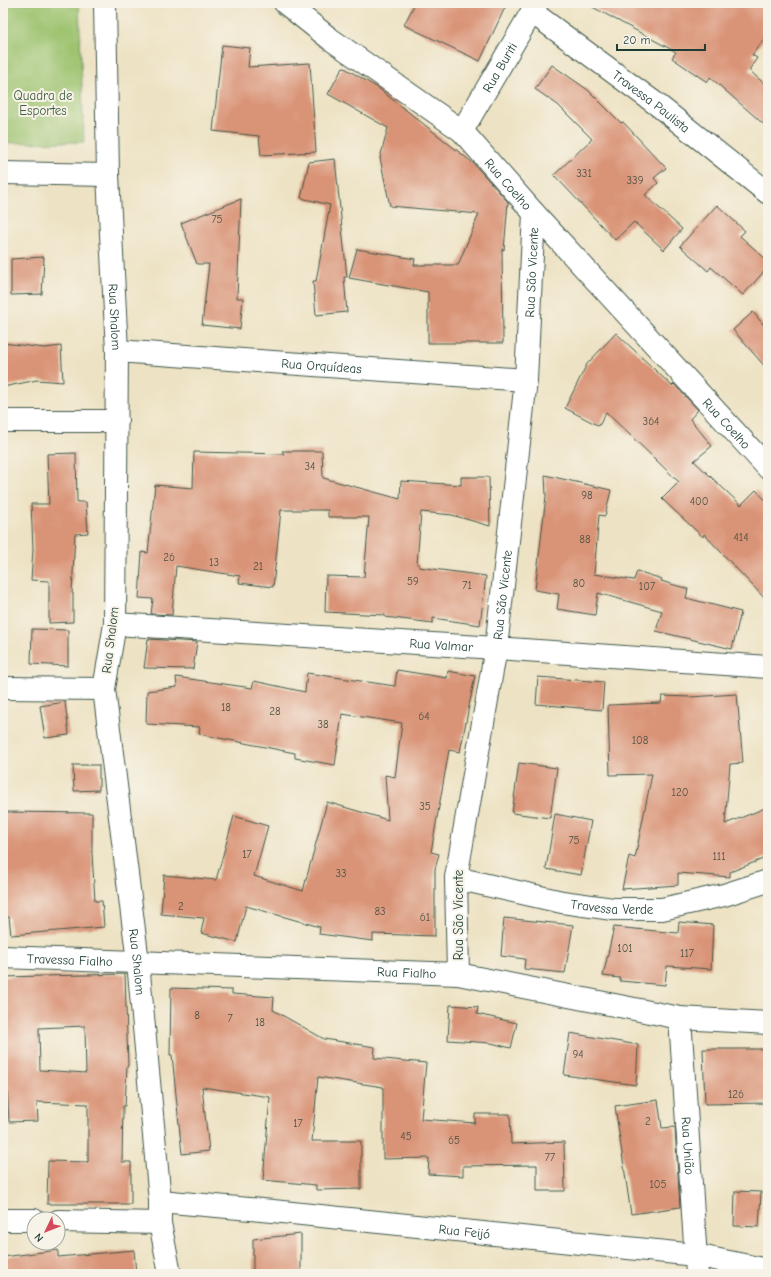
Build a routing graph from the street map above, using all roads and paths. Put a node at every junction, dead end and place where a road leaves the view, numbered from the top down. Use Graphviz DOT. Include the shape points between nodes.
graph roads {
  1 [pos="105,3"];
  2 [pos="285,3"];
  3 [pos="534,7"];
  4 [pos="462,131"];
  5 [pos="3,173"];
  6 [pos="108,175"];
  7 [pos="768,193"];
  8 [pos="534,213"];
  9 [pos="117,351"];
  10 [pos="526,380"];
  11 [pos="3,421"];
  12 [pos="117,421"];
  13 [pos="768,468"];
  14 [pos="115,624"];
  15 [pos="496,648"];
  16 [pos="768,667"];
  17 [pos="3,688"];
  18 [pos="104,689"];
  19 [pos="456,878"];
  20 [pos="768,881"];
  21 [pos="3,957"];
  22 [pos="138,962"];
  23 [pos="458,974"];
  24 [pos="680,1018"];
  25 [pos="768,1024"];
  26 [pos="160,1201"];
  27 [pos="3,1220"];
  28 [pos="26,1220"];
  29 [pos="66,1221"];
  30 [pos="160,1223"];
  31 [pos="696,1264"];
  32 [pos="768,1270"];
  33 [pos="170,1274"];
  1 -- 6 [label="street, Rua Shalom"];
  2 -- 4 [label="street, Rua Coelho" via="329,38"];
  3 -- 4 [label="street, Rua Buriti"];
  3 -- 7 [label="street, Travessa Paulista"];
  4 -- 8 [label="street, Rua Coelho"];
  5 -- 6 [label="street"];
  6 -- 9 [label="street, Rua Shalom"];
  8 -- 10 [label="street, Rua São Vicente"];
  8 -- 13 [label="street, Rua Coelho"];
  9 -- 10 [label="street, Rua Orquídeas"];
  9 -- 12 [label="street, Rua Shalom"];
  10 -- 15 [label="street, Rua São Vicente"];
  11 -- 12 [label="street"];
  12 -- 14 [label="street, Rua Shalom"];
  14 -- 15 [label="street, Rua Valmar"];
  14 -- 18 [label="street, Rua Shalom"];
  15 -- 16 [label="street, Rua Valmar"];
  15 -- 19 [label="street, Rua São Vicente"];
  17 -- 18 [label="street"];
  18 -- 22 [label="street, Rua Shalom"];
  19 -- 20 [label="street, Travessa Verde" via="562,902 613,909 662,909"];
  19 -- 23 [label="street, Rua São Vicente"];
  21 -- 22 [label="street, Travessa Fialho"];
  22 -- 23 [label="street, Rua Fialho"];
  22 -- 26 [label="street, Rua Shalom"];
  23 -- 24 [label="street, Rua Fialho"];
  24 -- 25 [label="street, Rua Fialho"];
  24 -- 31 [label="street, Rua União"];
  26 -- 30 [label="street, Rua Shalom"];
  26 -- 31 [label="street, Rua Feijó" via="273,1211"];
  27 -- 28 [label="street"];
  29 -- 30 [label="street"];
  30 -- 33 [label="street, Rua Shalom"];
  31 -- 32 [label="street, Rua Feijó"];
}
